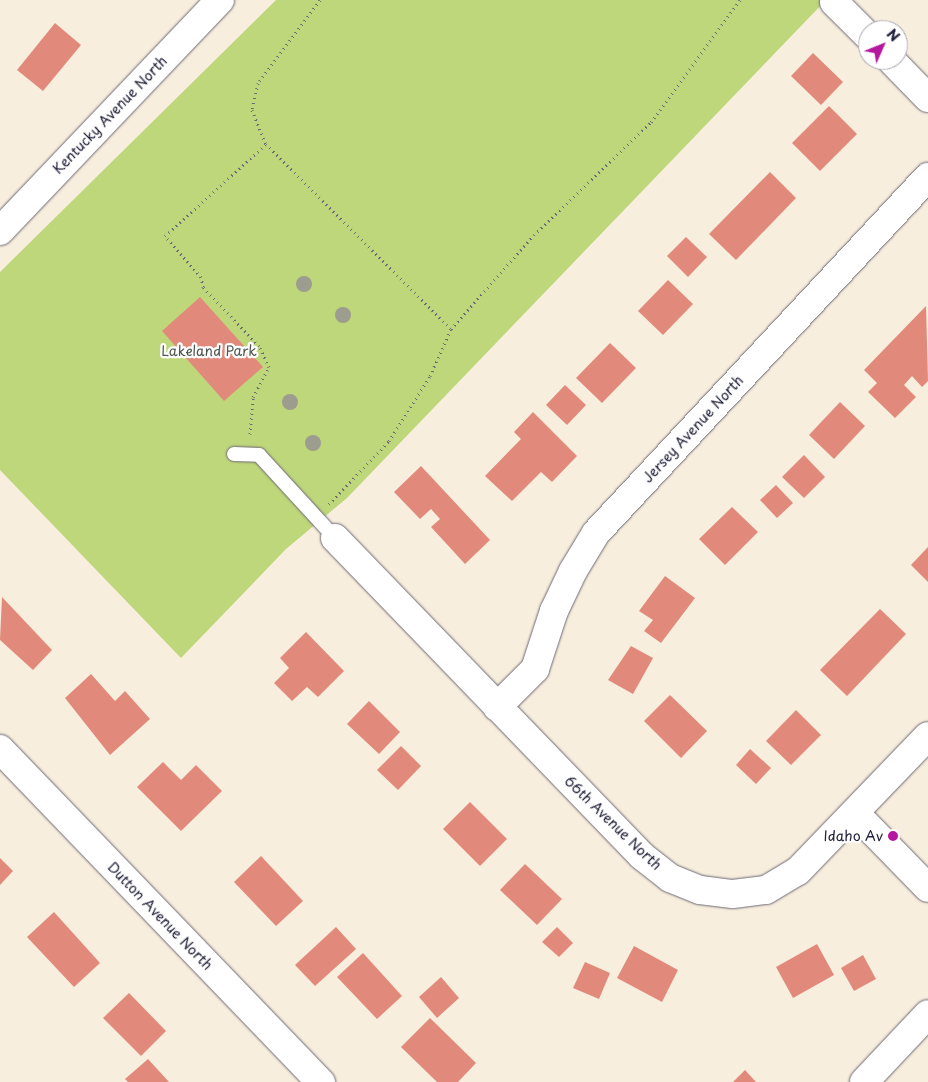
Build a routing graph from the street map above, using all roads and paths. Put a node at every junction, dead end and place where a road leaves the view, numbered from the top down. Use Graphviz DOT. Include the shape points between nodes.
graph roads {
  1 [pos="220,0"];
  2 [pos="320,0"];
  3 [pos="740,0"];
  4 [pos="834,2"];
  5 [pos="858,26"];
  6 [pos="901,70"];
  7 [pos="928,98"];
  8 [pos="266,144"];
  9 [pos="928,177"];
  10 [pos="0,231"];
  11 [pos="451,329"];
  12 [pos="234,454"];
  13 [pos="249,455"];
  14 [pos="318,515"];
  15 [pos="335,538"];
  16 [pos="497,707"];
  17 [pos="928,736"];
  18 [pos="0,749"];
  19 [pos="856,814"];
  20 [pos="928,888"];
  21 [pos="928,1014"];
  22 [pos="320,1082"];
  23 [pos="864,1082"];
  1 -- 10 [label="street, Kentucky Avenue North"];
  2 -- 8 [label="path" via="258,84 252,110"];
  3 -- 11 [label="path" via="651,122 534,235"];
  4 -- 5 [label="street"];
  6 -- 7 [label="street"];
  8 -- 11 [label="path"];
  8 -- 13 [label="path" via="165,236 201,276 203,287 259,346 269,367 253,397"];
  9 -- 16 [label="street, Jersey Avenue North" via="596,533 565,587 535,668"];
  11 -- 14 [label="path" via="430,376 389,441"];
  12 -- 13 [label="lane"];
  13 -- 14 [label="lane" via="259,455"];
  14 -- 15 [label="lane"];
  15 -- 16 [label="street, 66th Avenue North"];
  16 -- 19 [label="street, 66th Avenue North" via="642,856 670,878 700,890 733,894 766,890 798,871"];
  17 -- 19 [label="street, 66th Avenue North"];
  18 -- 22 [label="street, Dutton Avenue North"];
  19 -- 20 [label="street"];
  21 -- 23 [label="street"];
}
